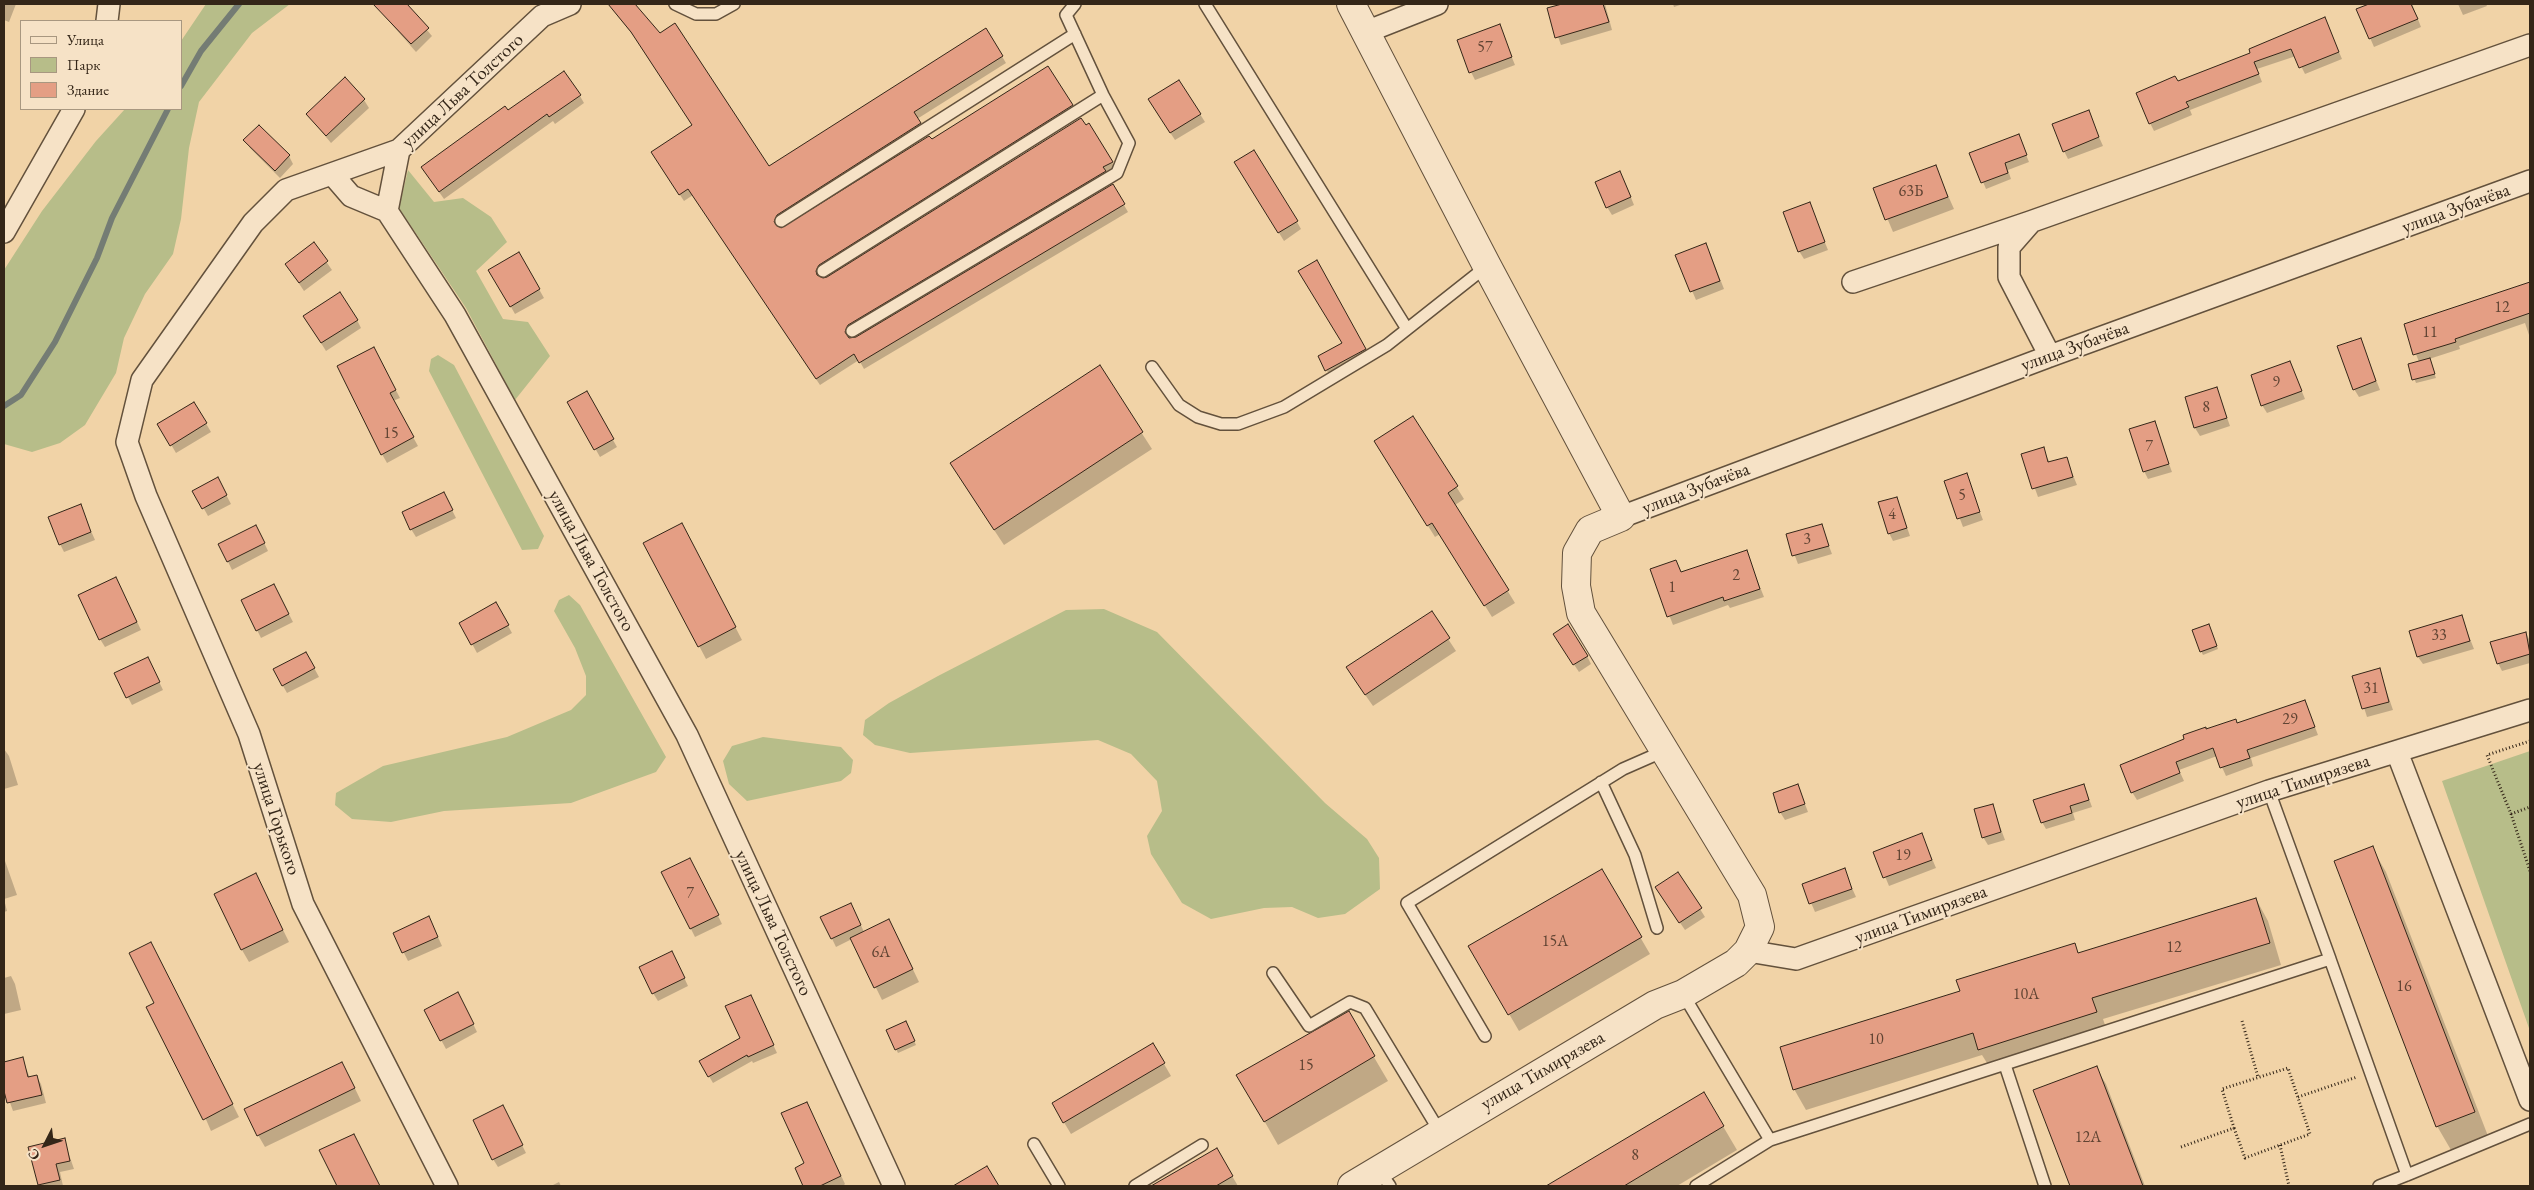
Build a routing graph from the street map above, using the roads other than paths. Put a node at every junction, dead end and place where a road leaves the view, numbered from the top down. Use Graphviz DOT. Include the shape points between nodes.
graph roads {
  1 [pos="109,4"];
  2 [pos="570,4"];
  3 [pos="675,4"];
  4 [pos="734,4"];
  5 [pos="1075,4"];
  6 [pos="1204,4"];
  7 [pos="1351,4"];
  8 [pos="1437,4"];
  9 [pos="107,20"];
  10 [pos="1366,32"];
  11 [pos="1075,34"];
  12 [pos="2530,46"];
  13 [pos="1103,95"];
  14 [pos="73,110"];
  15 [pos="399,150"];
  16 [pos="332,174"];
  17 [pos="2530,181"];
  18 [pos="387,211"];
  19 [pos="782,221"];
  20 [pos="2030,222"];
  21 [pos="4,232"];
  22 [pos="1487,266"];
  23 [pos="823,271"];
  24 [pos="1853,282"];
  25 [pos="1407,329"];
  26 [pos="852,331"];
  27 [pos="2050,356"];
  28 [pos="1152,366"];
  29 [pos="1621,517"];
  30 [pos="2530,710"];
  31 [pos="1664,752"];
  32 [pos="2397,752"];
  33 [pos="1601,782"];
  34 [pos="2269,791"];
  35 [pos="1657,928"];
  36 [pos="1748,951"];
  37 [pos="2330,959"];
  38 [pos="1273,973"];
  39 [pos="1683,994"];
  40 [pos="1486,1036"];
  41 [pos="2005,1065"];
  42 [pos="2530,1100"];
  43 [pos="2530,1124"];
  44 [pos="1440,1132"];
  45 [pos="1770,1140"];
  46 [pos="1034,1144"];
  47 [pos="1202,1145"];
  48 [pos="2407,1175"];
  49 [pos="1384,1178"];
  50 [pos="447,1186"];
  51 [pos="894,1186"];
  52 [pos="1059,1186"];
  53 [pos="1135,1186"];
  54 [pos="1352,1186"];
  55 [pos="1696,1186"];
  56 [pos="2045,1186"];
  57 [pos="2379,1186"];
  1 -- 9 [label="street"];
  2 -- 15 [label="street, улица Льва Толстого" via="542,16"];
  3 -- 4 [label="lane" via="696,14 716,14"];
  5 -- 11 [label="lane" via="1066,15"];
  6 -- 25 [label="lane"];
  7 -- 10 [label="street"];
  8 -- 10 [label="street"];
  10 -- 22 [label="street"];
  11 -- 13 [label="lane"];
  11 -- 19 [label="lane"];
  12 -- 20 [label="street"];
  13 -- 23 [label="lane"];
  13 -- 26 [label="lane" via="1129,143 1117,173"];
  14 -- 21 [label="street"];
  15 -- 16 [label="street"];
  15 -- 18 [label="street, улица Льва Толстого"];
  16 -- 18 [label="street" via="351,196"];
  16 -- 50 [label="street, улица Горького" via="286,190 254,223 142,380 127,442 146,496 249,734 303,904"];
  17 -- 27 [label="street, улица Зубачёва"];
  18 -- 51 [label="street, улица Льва Толстого" via="455,315 687,735"];
  20 -- 24 [label="street"];
  20 -- 27 [label="street" via="2009,247 2009,277"];
  22 -- 25 [label="lane"];
  22 -- 29 [label="street"];
  25 -- 28 [label="lane" via="1387,345 1284,407 1238,424 1221,424 1198,417 1179,405"];
  27 -- 29 [label="street, улица Зубачёва"];
  29 -- 31 [label="street" via="1590,530 1577,553 1576,586 1581,612"];
  30 -- 32 [label="street, улица Тимирязева"];
  31 -- 33 [label="lane"];
  31 -- 36 [label="street" via="1752,894 1760,927"];
  32 -- 34 [label="street, улица Тимирязева"];
  32 -- 42 [label="street"];
  33 -- 35 [label="lane" via="1635,855"];
  33 -- 40 [label="lane" via="1407,903"];
  34 -- 36 [label="street, улица Тимирязева" via="1796,959"];
  34 -- 37 [label="lane"];
  36 -- 39 [label="street, улица Тимирязева" via="1736,963"];
  37 -- 41 [label="lane"];
  37 -- 48 [label="lane"];
  38 -- 44 [label="lane" via="1309,1026 1350,1002 1365,1008"];
  39 -- 44 [label="street, улица Тимирязева" via="1655,1006"];
  39 -- 45 [label="lane"];
  41 -- 45 [label="lane"];
  41 -- 56 [label="lane"];
  43 -- 48 [label="lane"];
  44 -- 49 [label="street, улица Тимирязева"];
  45 -- 55 [label="lane"];
  46 -- 52 [label="lane"];
  47 -- 53 [label="lane"];
  48 -- 57 [label="lane"];
  49 -- 54 [label="street, улица Тимирязева"];
}
